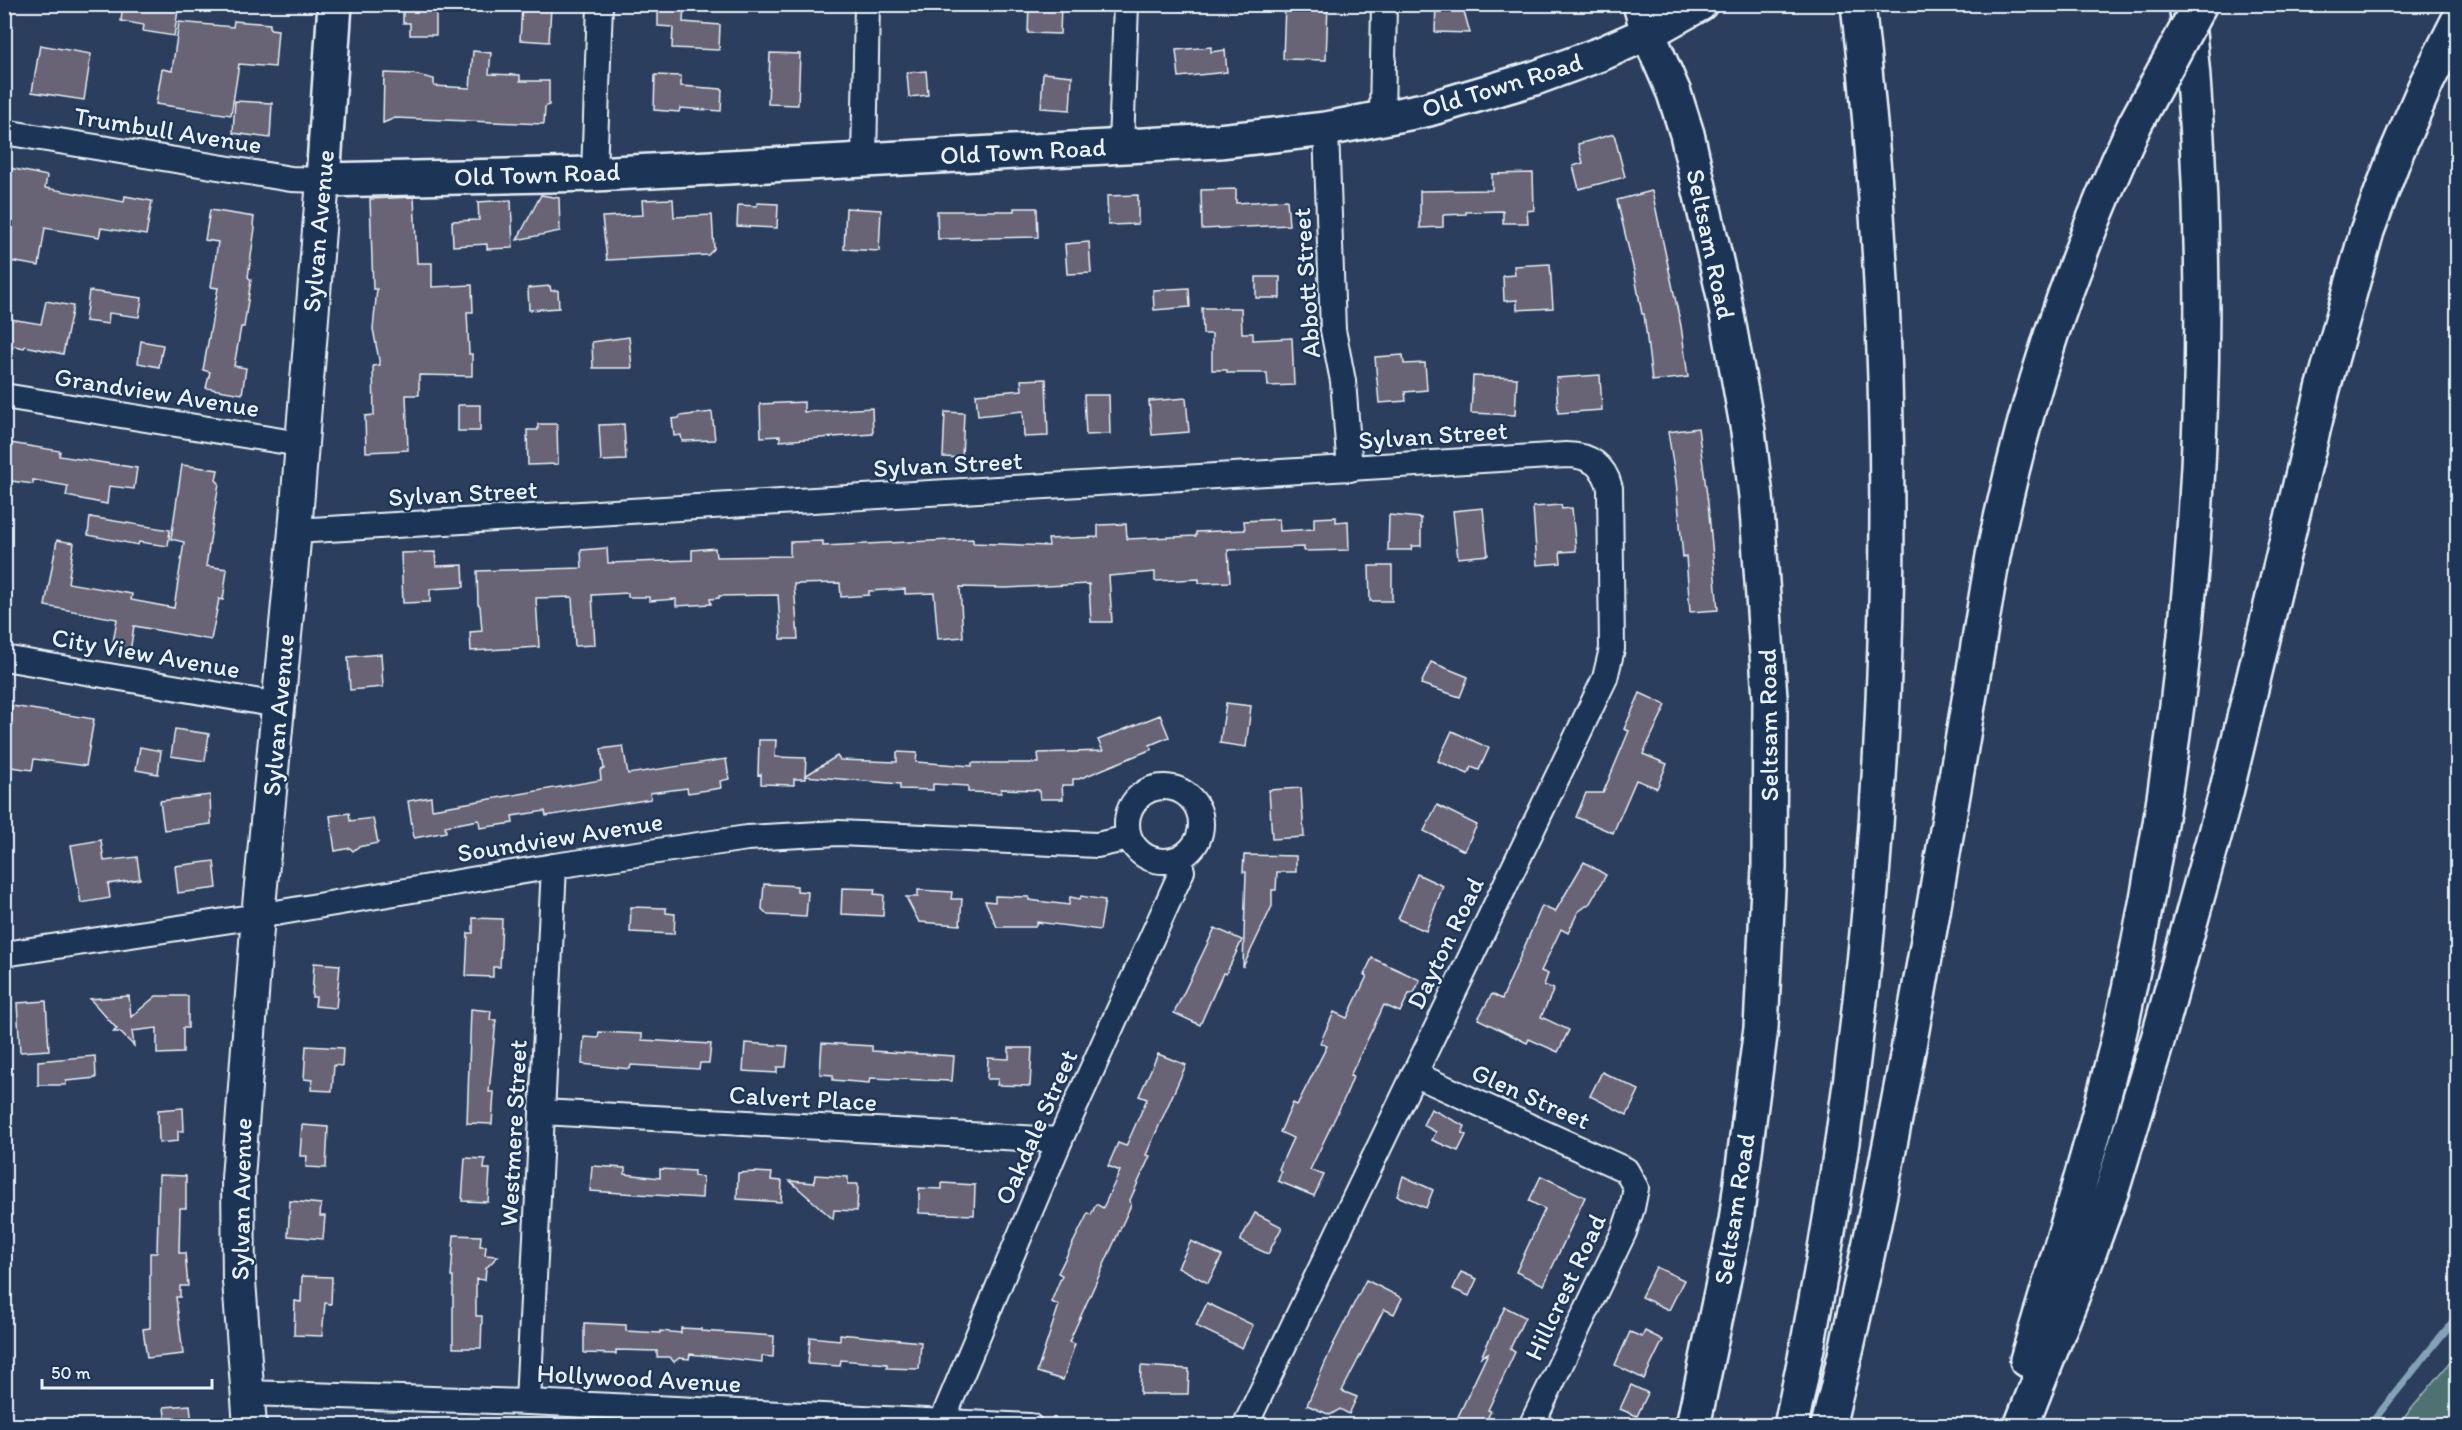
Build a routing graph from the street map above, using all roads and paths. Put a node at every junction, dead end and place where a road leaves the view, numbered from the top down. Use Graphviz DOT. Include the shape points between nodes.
graph roads {
  1 [pos="335,4"];
  2 [pos="600,4"];
  3 [pos="867,4"];
  4 [pos="1126,4"];
  5 [pos="1384,4"];
  6 [pos="1700,4"];
  7 [pos="1858,4"];
  8 [pos="2187,4"];
  9 [pos="2200,4"];
  10 [pos="1644,19"];
  11 [pos="2457,21"];
  12 [pos="1382,119"];
  13 [pos="1326,129"];
  14 [pos="4,132"];
  15 [pos="1121,146"];
  16 [pos="864,160"];
  17 [pos="594,174"];
  18 [pos="322,180"];
  19 [pos="4,396"];
  20 [pos="300,444"];
  21 [pos="1601,467"];
  22 [pos="1350,469"];
  23 [pos="295,531"];
  24 [pos="4,658"];
  25 [pos="278,705"];
  26 [pos="1129,838"];
  27 [pos="1178,859"];
  28 [pos="554,866"];
  29 [pos="258,916"];
  30 [pos="4,954"];
  31 [pos="1414,1074"];
  32 [pos="542,1112"];
  33 [pos="1060,1140"];
  34 [pos="1626,1170"];
  35 [pos="246,1393"];
  36 [pos="528,1402"];
  37 [pos="942,1421"];
  38 [pos="250,1425"];
  39 [pos="1030,1425"];
  40 [pos="1245,1425"];
  41 [pos="1531,1425"];
  42 [pos="1693,1425"];
  43 [pos="1791,1425"];
  44 [pos="1828,1425"];
  45 [pos="2008,1425"];
  46 [pos="2021,1425"];
  1 -- 18 [label="main road, Sylvan Avenue"];
  2 -- 17 [label="street"];
  3 -- 16 [label="street"];
  4 -- 15 [label="street"];
  5 -- 12 [label="street"];
  6 -- 10 [label="main road, Old Town Road"];
  7 -- 43 [label="main road" via="1875,190 1882,342 1885,552 1881,724 1870,887 1849,1091 1817,1293"];
  8 -- 45 [label="main road" via="2199,169 2203,323 2194,552 2178,706 2153,866 2121,1024 2087,1158"];
  9 -- 44 [label="main road, bridge" via="2135,124 2085,238 2056,316 2009,475 1900,1095"];
  10 -- 12 [label="main road, Old Town Road" via="1603,53 1535,78"];
  10 -- 42 [label="main road, Seltsam Road" via="1686,134 1723,292 1756,496 1770,697 1769,868 1761,1028 1736,1221"];
  11 -- 46 [label="main road" via="2399,145 2367,231 2323,389 2225,797 2160,1032 2109,1197"];
  12 -- 13 [label="main road, Old Town Road"];
  13 -- 15 [label="main road, Old Town Road" via="1219,141"];
  13 -- 22 [label="street, Abbott Street" via="1333,330 1343,381"];
  14 -- 18 [label="street, Trumbull Avenue" via="291,179"];
  15 -- 16 [label="main road, Old Town Road"];
  16 -- 17 [label="main road, Old Town Road"];
  17 -- 18 [label="main road, Old Town Road"];
  18 -- 20 [label="street, Sylvan Avenue"];
  19 -- 20 [label="street, Grandview Avenue"];
  20 -- 23 [label="street, Sylvan Avenue"];
  21 -- 22 [label="street, Sylvan Street" via="1591,459 1566,454"];
  21 -- 31 [label="street, Dayton Road" via="1610,488 1612,649 1605,678"];
  22 -- 23 [label="street, Sylvan Street"];
  23 -- 25 [label="street, Sylvan Avenue"];
  24 -- 25 [label="street, City View Avenue"];
  25 -- 29 [label="street, Sylvan Avenue"];
  26 -- 27 [label="street" via="1135,848 1155,860"];
  26 -- 27 [label="street" via="1127,815 1140,795 1151,789 1175,789 1194,802 1201,823 1195,844"];
  26 -- 28 [label="street, Soundview Avenue" via="1097,845 838,833 758,837"];
  27 -- 33 [label="street, Oakdale Street" via="1182,872"];
  28 -- 29 [label="street, Soundview Avenue"];
  28 -- 32 [label="street, Westmere Street"];
  29 -- 30 [label="street, Soundview Avenue"];
  29 -- 35 [label="street, Sylvan Avenue" via="238,1178 238,1281"];
  31 -- 34 [label="street, Glen Street"];
  31 -- 40 [label="street, Dayton Road"];
  32 -- 33 [label="street, Calvert Place"];
  32 -- 36 [label="street, Westmere Street"];
  33 -- 37 [label="street, Oakdale Street"];
  34 -- 41 [label="street, Hillcrest Road" via="1636,1188 1624,1232"];
  35 -- 36 [label="street, Hollywood Avenue"];
  35 -- 38 [label="street, Sylvan Avenue"];
  36 -- 37 [label="street, Hollywood Avenue"];
  37 -- 39 [label="street, Hollywood Avenue"];
}
